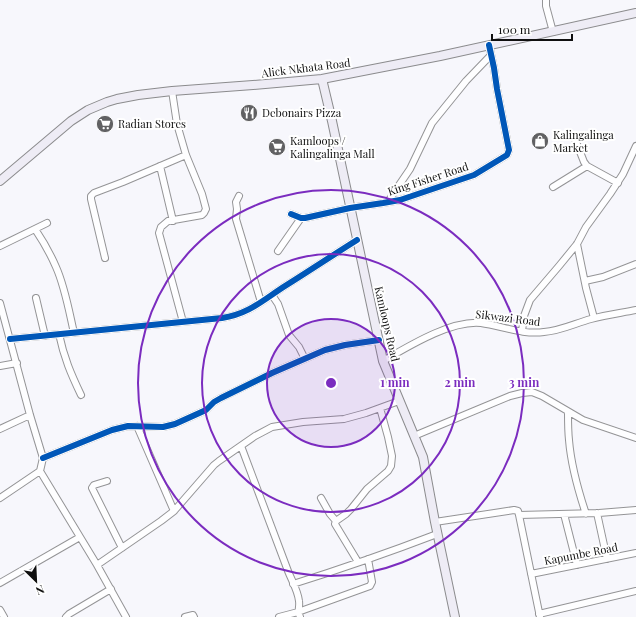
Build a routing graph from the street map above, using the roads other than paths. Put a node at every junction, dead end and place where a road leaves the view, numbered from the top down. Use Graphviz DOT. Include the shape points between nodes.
graph roads {
  1 [pos="546,0"];
  2 [pos="636,13"];
  3 [pos="553,32"];
  4 [pos="488,46"];
  5 [pos="491,54"];
  6 [pos="322,79"];
  7 [pos="172,91"];
  8 [pos="575,139"];
  9 [pos="636,146"];
  10 [pos="186,155"];
  11 [pos="160,166"];
  12 [pos="587,166"];
  13 [pos="0,181"];
  14 [pos="618,183"];
  15 [pos="553,187"];
  16 [pos="239,196"];
  17 [pos="388,202"];
  18 [pos="350,208"];
  19 [pos="291,214"];
  20 [pos="301,218"];
  21 [pos="173,221"];
  22 [pos="46,223"];
  23 [pos="35,229"];
  24 [pos="357,240"];
  25 [pos="577,244"];
  26 [pos="0,246"];
  27 [pos="278,251"];
  28 [pos="105,258"];
  29 [pos="636,264"];
  30 [pos="585,281"];
  31 [pos="272,295"];
  32 [pos="36,298"];
  33 [pos="261,302"];
  34 [pos="0,303"];
  35 [pos="636,310"];
  36 [pos="594,318"];
  37 [pos="183,322"];
  38 [pos="522,331"];
  39 [pos="74,333"];
  40 [pos="59,334"];
  41 [pos="45,336"];
  42 [pos="10,339"];
  43 [pos="379,340"];
  44 [pos="305,359"];
  45 [pos="383,361"];
  46 [pos="17,363"];
  47 [pos="0,366"];
  48 [pos="81,396"];
  49 [pos="399,401"];
  50 [pos="380,408"];
  51 [pos="568,412"];
  52 [pos="30,415"];
  53 [pos="137,426"];
  54 [pos="0,430"];
  55 [pos="414,436"];
  56 [pos="636,438"];
  57 [pos="241,446"];
  58 [pos="43,458"];
  59 [pos="40,471"];
  60 [pos="107,481"];
  61 [pos="0,498"];
  62 [pos="321,498"];
  63 [pos="636,510"];
  64 [pos="174,511"];
  65 [pos="564,514"];
  66 [pos="586,514"];
  67 [pos="597,514"];
  68 [pos="519,515"];
  69 [pos="336,521"];
  70 [pos="435,522"];
  71 [pos="437,534"];
  72 [pos="80,537"];
  73 [pos="122,548"];
  74 [pos="636,553"];
  75 [pos="368,559"];
  76 [pos="607,559"];
  77 [pos="358,562"];
  78 [pos="97,565"];
  79 [pos="577,565"];
  80 [pos="531,574"];
  81 [pos="0,583"];
  82 [pos="293,584"];
  83 [pos="112,589"];
  84 [pos="636,591"];
  85 [pos="0,610"];
  86 [pos="299,614"];
  87 [pos="539,615"];
  88 [pos="4,617"];
  89 [pos="66,617"];
  90 [pos="126,617"];
  91 [pos="185,617"];
  92 [pos="194,617"];
  93 [pos="279,617"];
  94 [pos="455,617"];
  1 -- 3 [label="street"];
  2 -- 3 [label="main road, Alick Nkhata Road"];
  3 -- 4 [label="main road, Alick Nkhata Road"];
  4 -- 5 [label="street"];
  4 -- 6 [label="main road, Alick Nkhata Road"];
  5 -- 17 [label="street" via="432,123 410,169"];
  5 -- 17 [label="street, King Fisher Road" via="509,150 507,155 474,175"];
  6 -- 7 [label="main road, Alick Nkhata Road"];
  6 -- 18 [label="main road, Kamloops Road"];
  7 -- 10 [label="street" via="177,124"];
  7 -- 13 [label="main road, Alick Nkhata Road" via="128,97 88,110 63,127"];
  8 -- 12 [label="street"];
  9 -- 14 [label="street"];
  10 -- 11 [label="street"];
  10 -- 21 [label="street" via="206,209 202,215"];
  11 -- 21 [label="street"];
  11 -- 28 [label="street" via="91,196"];
  12 -- 14 [label="street"];
  12 -- 15 [label="street"];
  14 -- 25 [label="street" via="586,227"];
  16 -- 33 [label="street" via="236,202 236,219"];
  17 -- 18 [label="street, King Fisher Road"];
  18 -- 20 [label="street, King Fisher Road"];
  18 -- 24 [label="main road, Kamloops Road"];
  19 -- 20 [label="street"];
  20 -- 27 [label="street"];
  21 -- 37 [label="street" via="164,224 159,233"];
  22 -- 23 [label="street"];
  23 -- 26 [label="street"];
  23 -- 39 [label="street" via="56,268"];
  24 -- 31 [label="street"];
  24 -- 43 [label="main road, Kamloops Road"];
  25 -- 30 [label="street"];
  25 -- 38 [label="street" via="530,300"];
  29 -- 30 [label="street"];
  30 -- 36 [label="street"];
  31 -- 33 [label="street"];
  31 -- 44 [label="street" via="278,304 289,335"];
  32 -- 41 [label="street"];
  33 -- 37 [label="street" via="241,314"];
  34 -- 42 [label="street"];
  35 -- 36 [label="street, Sikwazi Road"];
  36 -- 38 [label="street, Sikwazi Road" via="550,332"];
  37 -- 39 [label="street"];
  38 -- 45 [label="street, Sikwazi Road" via="479,323 457,325 411,345"];
  39 -- 40 [label="street"];
  40 -- 41 [label="street"];
  40 -- 48 [label="street" via="63,355"];
  41 -- 42 [label="street"];
  42 -- 46 [label="street"];
  43 -- 44 [label="street" via="331,348"];
  43 -- 45 [label="main road, Kamloops Road"];
  44 -- 53 [label="street" via="221,398 206,410 175,424 163,427"];
  45 -- 49 [label="main road, Kamloops Road"];
  46 -- 47 [label="street"];
  46 -- 52 [label="street"];
  49 -- 50 [label="street"];
  49 -- 55 [label="main road, Kamloops Road"];
  50 -- 57 [label="street" via="344,419 272,427"];
  50 -- 69 [label="street" via="392,456 391,466 346,514"];
  51 -- 55 [label="street" via="542,396 532,392 522,393"];
  51 -- 56 [label="street" via="583,420"];
  51 -- 66 [label="street" via="573,464"];
  52 -- 54 [label="street"];
  52 -- 58 [label="street"];
  53 -- 58 [label="street" via="112,430"];
  53 -- 64 [label="street"];
  55 -- 70 [label="main road, Kamloops Road" via="423,458"];
  57 -- 64 [label="street" via="214,465"];
  57 -- 82 [label="street"];
  58 -- 59 [label="street"];
  59 -- 61 [label="street"];
  59 -- 72 [label="street"];
  60 -- 73 [label="street" via="92,488"];
  62 -- 69 [label="street"];
  63 -- 67 [label="street"];
  64 -- 73 [label="street"];
  65 -- 66 [label="street"];
  65 -- 68 [label="street"];
  65 -- 79 [label="street"];
  66 -- 67 [label="street"];
  67 -- 76 [label="street"];
  68 -- 70 [label="street" via="518,511 514,510"];
  68 -- 80 [label="street"];
  69 -- 77 [label="street" via="336,527"];
  70 -- 71 [label="main road, Kamloops Road"];
  71 -- 75 [label="street"];
  71 -- 94 [label="main road, Kamloops Road"];
  72 -- 78 [label="street"];
  72 -- 81 [label="street"];
  73 -- 78 [label="street"];
  74 -- 76 [label="street, Kapumbe Road"];
  75 -- 77 [label="street"];
  75 -- 86 [label="street" via="372,582 370,586"];
  76 -- 79 [label="street, Kapumbe Road"];
  77 -- 82 [label="street"];
  78 -- 83 [label="street"];
  79 -- 80 [label="street, Kapumbe Road"];
  80 -- 87 [label="street"];
  82 -- 86 [label="street" via="300,604"];
  83 -- 89 [label="street"];
  83 -- 90 [label="street"];
  84 -- 87 [label="street"];
  85 -- 88 [label="street"];
  86 -- 93 [label="street"];
  91 -- 92 [label="street"];
}
